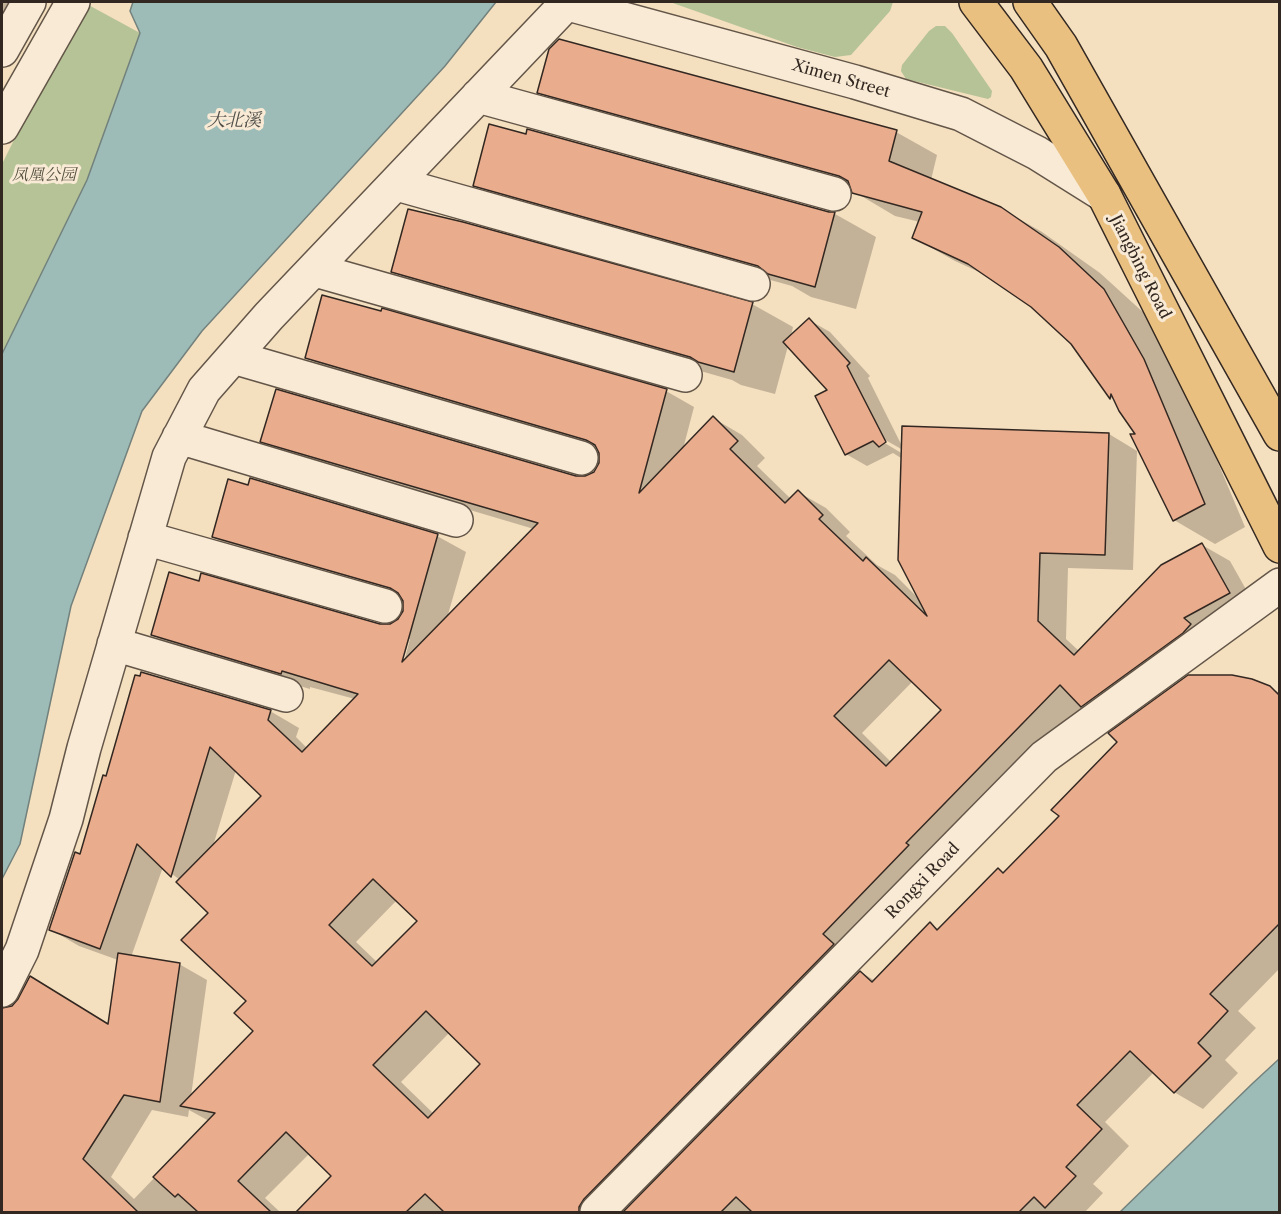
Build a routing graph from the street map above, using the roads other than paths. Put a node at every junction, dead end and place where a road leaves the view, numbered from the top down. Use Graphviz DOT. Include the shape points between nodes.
graph roads {
  1 [pos="29,2"];
  2 [pos="73,2"];
  3 [pos="976,2"];
  4 [pos="1030,2"];
  5 [pos="564,3"];
  6 [pos="2,50"];
  7 [pos="478,96"];
  8 [pos="2,127"];
  9 [pos="397,184"];
  10 [pos="834,194"];
  11 [pos="1104,195"];
  12 [pos="315,270"];
  13 [pos="753,284"];
  14 [pos="233,357"];
  15 [pos="685,375"];
  16 [pos="1280,434"];
  17 [pos="179,437"];
  18 [pos="581,458"];
  19 [pos="456,520"];
  20 [pos="145,538"];
  21 [pos="1280,546"];
  22 [pos="1280,585"];
  23 [pos="385,606"];
  24 [pos="114,644"];
  25 [pos="286,695"];
  26 [pos="2,990"];
  27 [pos="597,1212"];
  1 -- 6 [label="street"];
  2 -- 8 [label="street"];
  3 -- 11 [label="main road, Jiangbing Road" via="1026,68"];
  4 -- 16 [label="main road" via="1061,46"];
  5 -- 7 [label="street"];
  5 -- 11 [label="street, Ximen Street" via="961,114 1037,153"];
  7 -- 9 [label="street"];
  7 -- 10 [label="street"];
  9 -- 12 [label="street"];
  9 -- 13 [label="street"];
  11 -- 21 [label="main road, Jiangbing Road"];
  12 -- 14 [label="street"];
  12 -- 15 [label="street"];
  14 -- 17 [label="street" via="204,390"];
  14 -- 18 [label="street"];
  17 -- 19 [label="street"];
  17 -- 20 [label="street" via="169,457"];
  20 -- 23 [label="street"];
  20 -- 24 [label="street"];
  22 -- 27 [label="street, Rongxi Road" via="1044,757"];
  24 -- 25 [label="street"];
  24 -- 26 [label="street" via="66,819 22,950"];
}
